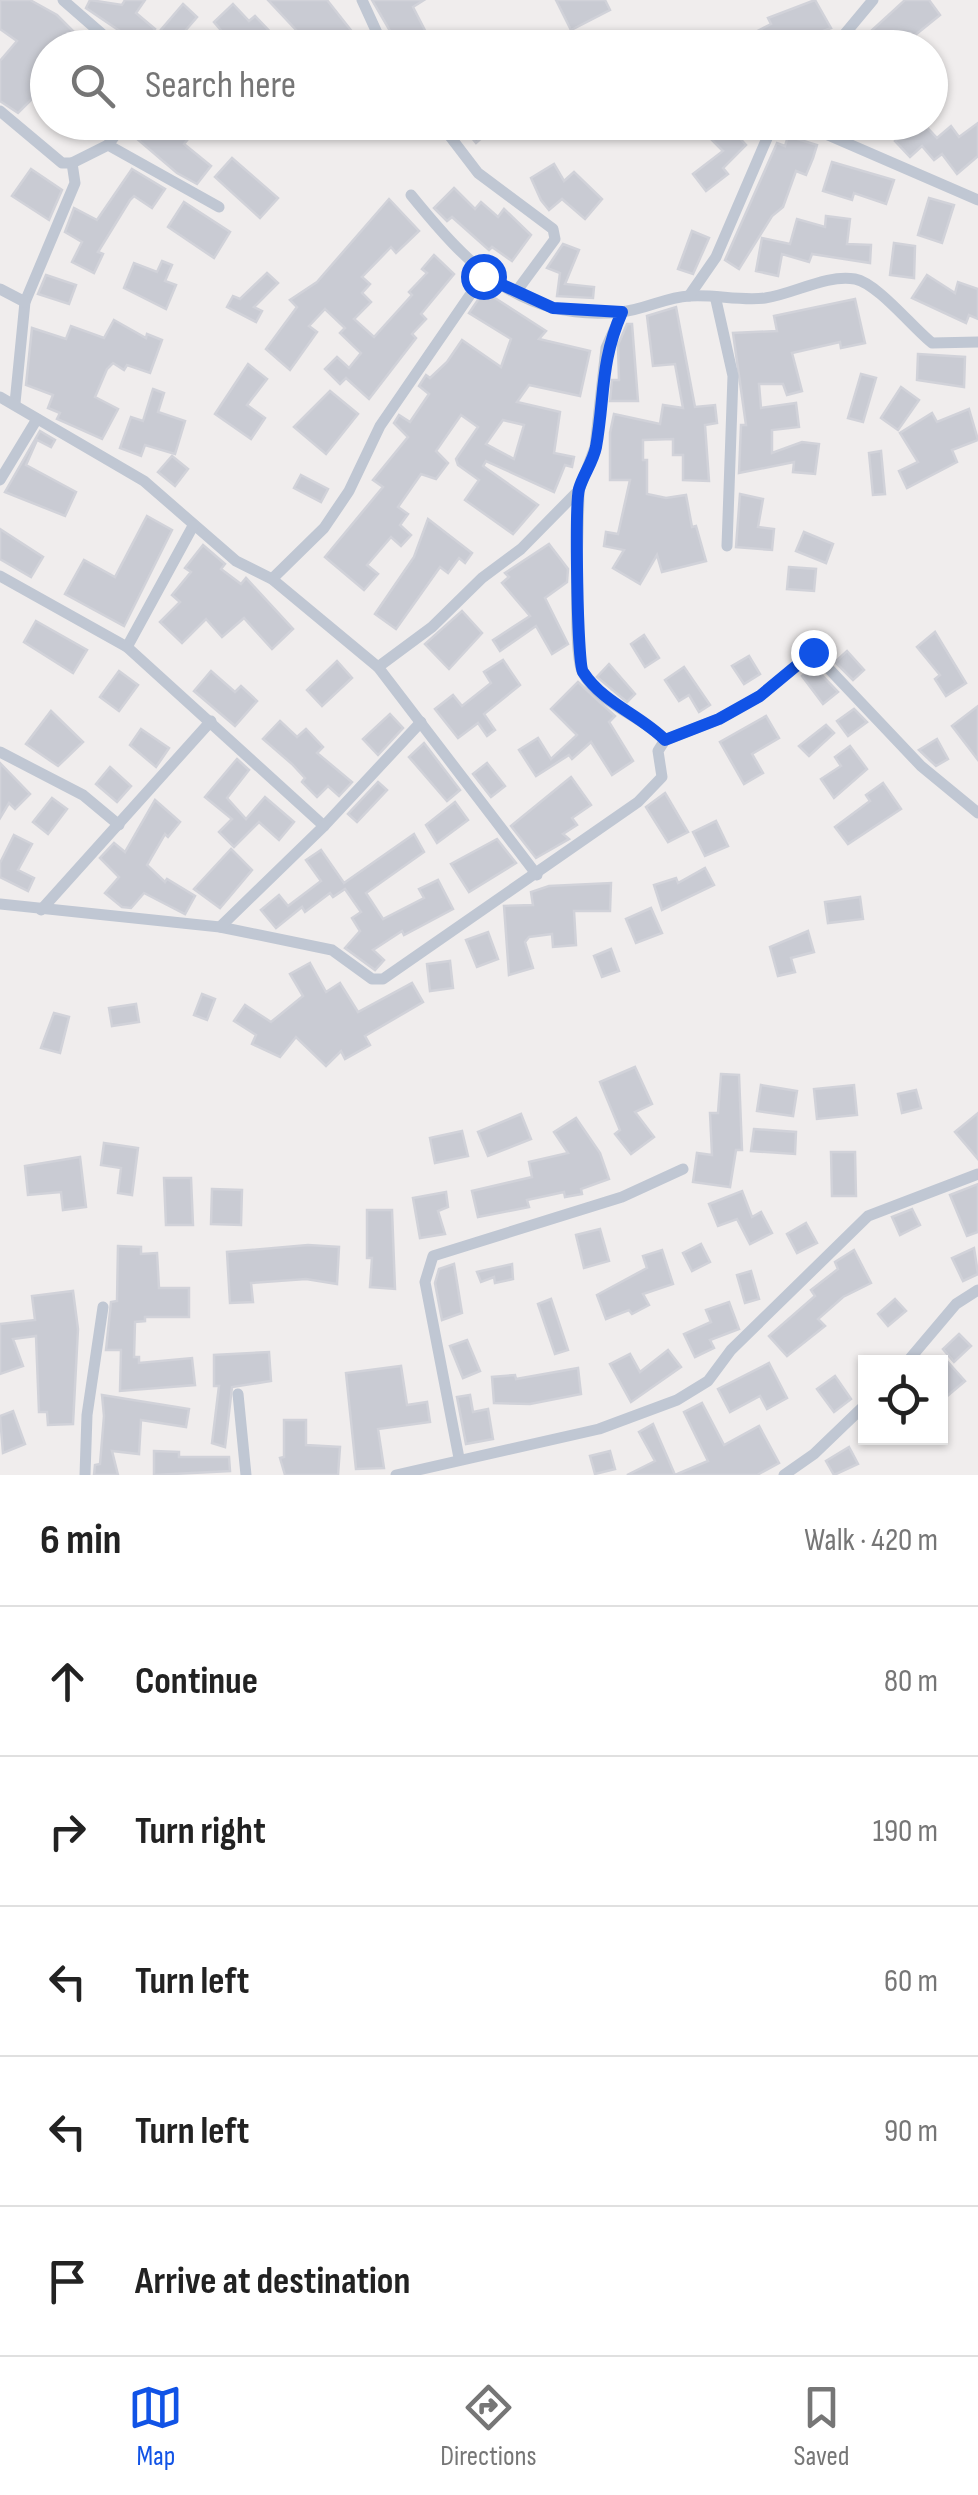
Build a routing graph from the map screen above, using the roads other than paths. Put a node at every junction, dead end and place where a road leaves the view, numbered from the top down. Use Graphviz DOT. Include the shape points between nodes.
graph roads {
  1 [pos="63,0"];
  2 [pos="362,0"];
  3 [pos="873,0"];
  4 [pos="97,30"];
  5 [pos="376,30"];
  6 [pos="849,30"];
  7 [pos="0,111"];
  8 [pos="30,136"];
  9 [pos="35,140"];
  10 [pos="112,140"];
  11 [pos="453,140"];
  12 [pos="766,140"];
  13 [pos="840,140"];
  14 [pos="108,145"];
  15 [pos="72,163"];
  16 [pos="411,195"];
  17 [pos="978,200"];
  18 [pos="219,207"];
  19 [pos="483,276"];
  20 [pos="0,289"];
  21 [pos="516,292"];
  22 [pos="690,296"];
  23 [pos="716,300"];
  24 [pos="26,302"];
  25 [pos="622,312"];
  26 [pos="978,342"];
  27 [pos="0,397"];
  28 [pos="15,403"];
  29 [pos="36,419"];
  30 [pos="0,480"];
  31 [pos="579,490"];
  32 [pos="193,526"];
  33 [pos="726,546"];
  34 [pos="0,576"];
  35 [pos="272,579"];
  36 [pos="127,647"];
  37 [pos="378,667"];
  38 [pos="211,721"];
  39 [pos="420,722"];
  40 [pos="665,740"];
  41 [pos="0,752"];
  42 [pos="978,813"];
  43 [pos="119,825"];
  44 [pos="324,826"];
  45 [pos="537,875"];
  46 [pos="0,904"];
  47 [pos="41,910"];
  48 [pos="220,927"];
  49 [pos="682,1168"];
  50 [pos="978,1174"];
  51 [pos="978,1290"];
  52 [pos="103,1307"];
  53 [pos="913,1355"];
  54 [pos="238,1394"];
  55 [pos="858,1412"];
  56 [pos="460,1458"];
  57 [pos="85,1475"];
  58 [pos="246,1475"];
  59 [pos="396,1475"];
  60 [pos="784,1475"];
  1 -- 4 [label="street"];
  2 -- 5 [label="street"];
  3 -- 6 [label="street"];
  7 -- 8 [label="street"];
  9 -- 15 [label="street"];
  10 -- 14 [label="street"];
  11 -- 21 [label="street" via="478,173 553,229 555,238"];
  12 -- 22 [label="street" via="716,257"];
  13 -- 17 [label="street"];
  14 -- 15 [label="street"];
  14 -- 18 [label="street"];
  15 -- 24 [label="street" via="75,183"];
  16 -- 19 [label="street"];
  19 -- 21 [label="street"];
  19 -- 35 [label="street" via="380,426 324,528"];
  20 -- 24 [label="street"];
  21 -- 25 [label="street" via="553,308"];
  22 -- 23 [label="street"];
  22 -- 25 [label="street"];
  23 -- 26 [label="street" via="765,298 854,279 932,343"];
  23 -- 33 [label="street" via="733,376"];
  24 -- 28 [label="street"];
  25 -- 31 [label="street" via="606,348 596,447"];
  27 -- 28 [label="street"];
  28 -- 29 [label="street"];
  29 -- 30 [label="street"];
  29 -- 32 [label="street" via="144,481"];
  31 -- 37 [label="street" via="521,550"];
  31 -- 40 [label="street" via="581,670 614,706 645,720"];
  32 -- 35 [label="street" via="236,561"];
  32 -- 36 [label="street"];
  34 -- 36 [label="street"];
  35 -- 37 [label="street"];
  36 -- 38 [label="street"];
  37 -- 39 [label="street"];
  38 -- 43 [label="street"];
  38 -- 44 [label="street"];
  39 -- 44 [label="street"];
  39 -- 45 [label="street"];
  40 -- 42 [label="street" via="760,696 813,652 921,766"];
  40 -- 45 [label="street" via="658,751 662,777"];
  41 -- 43 [label="street" via="83,795"];
  43 -- 47 [label="street"];
  44 -- 48 [label="street"];
  45 -- 48 [label="street" via="383,979 372,979 332,950"];
  46 -- 47 [label="street"];
  47 -- 48 [label="street"];
  49 -- 56 [label="street" via="622,1197 433,1256 425,1282"];
  50 -- 56 [label="street" via="868,1216 731,1350 708,1381 677,1400 598,1430"];
  51 -- 53 [label="street" via="956,1304"];
  52 -- 57 [label="street"];
  54 -- 58 [label="street"];
  55 -- 60 [label="street"];
  56 -- 59 [label="street"];
}
